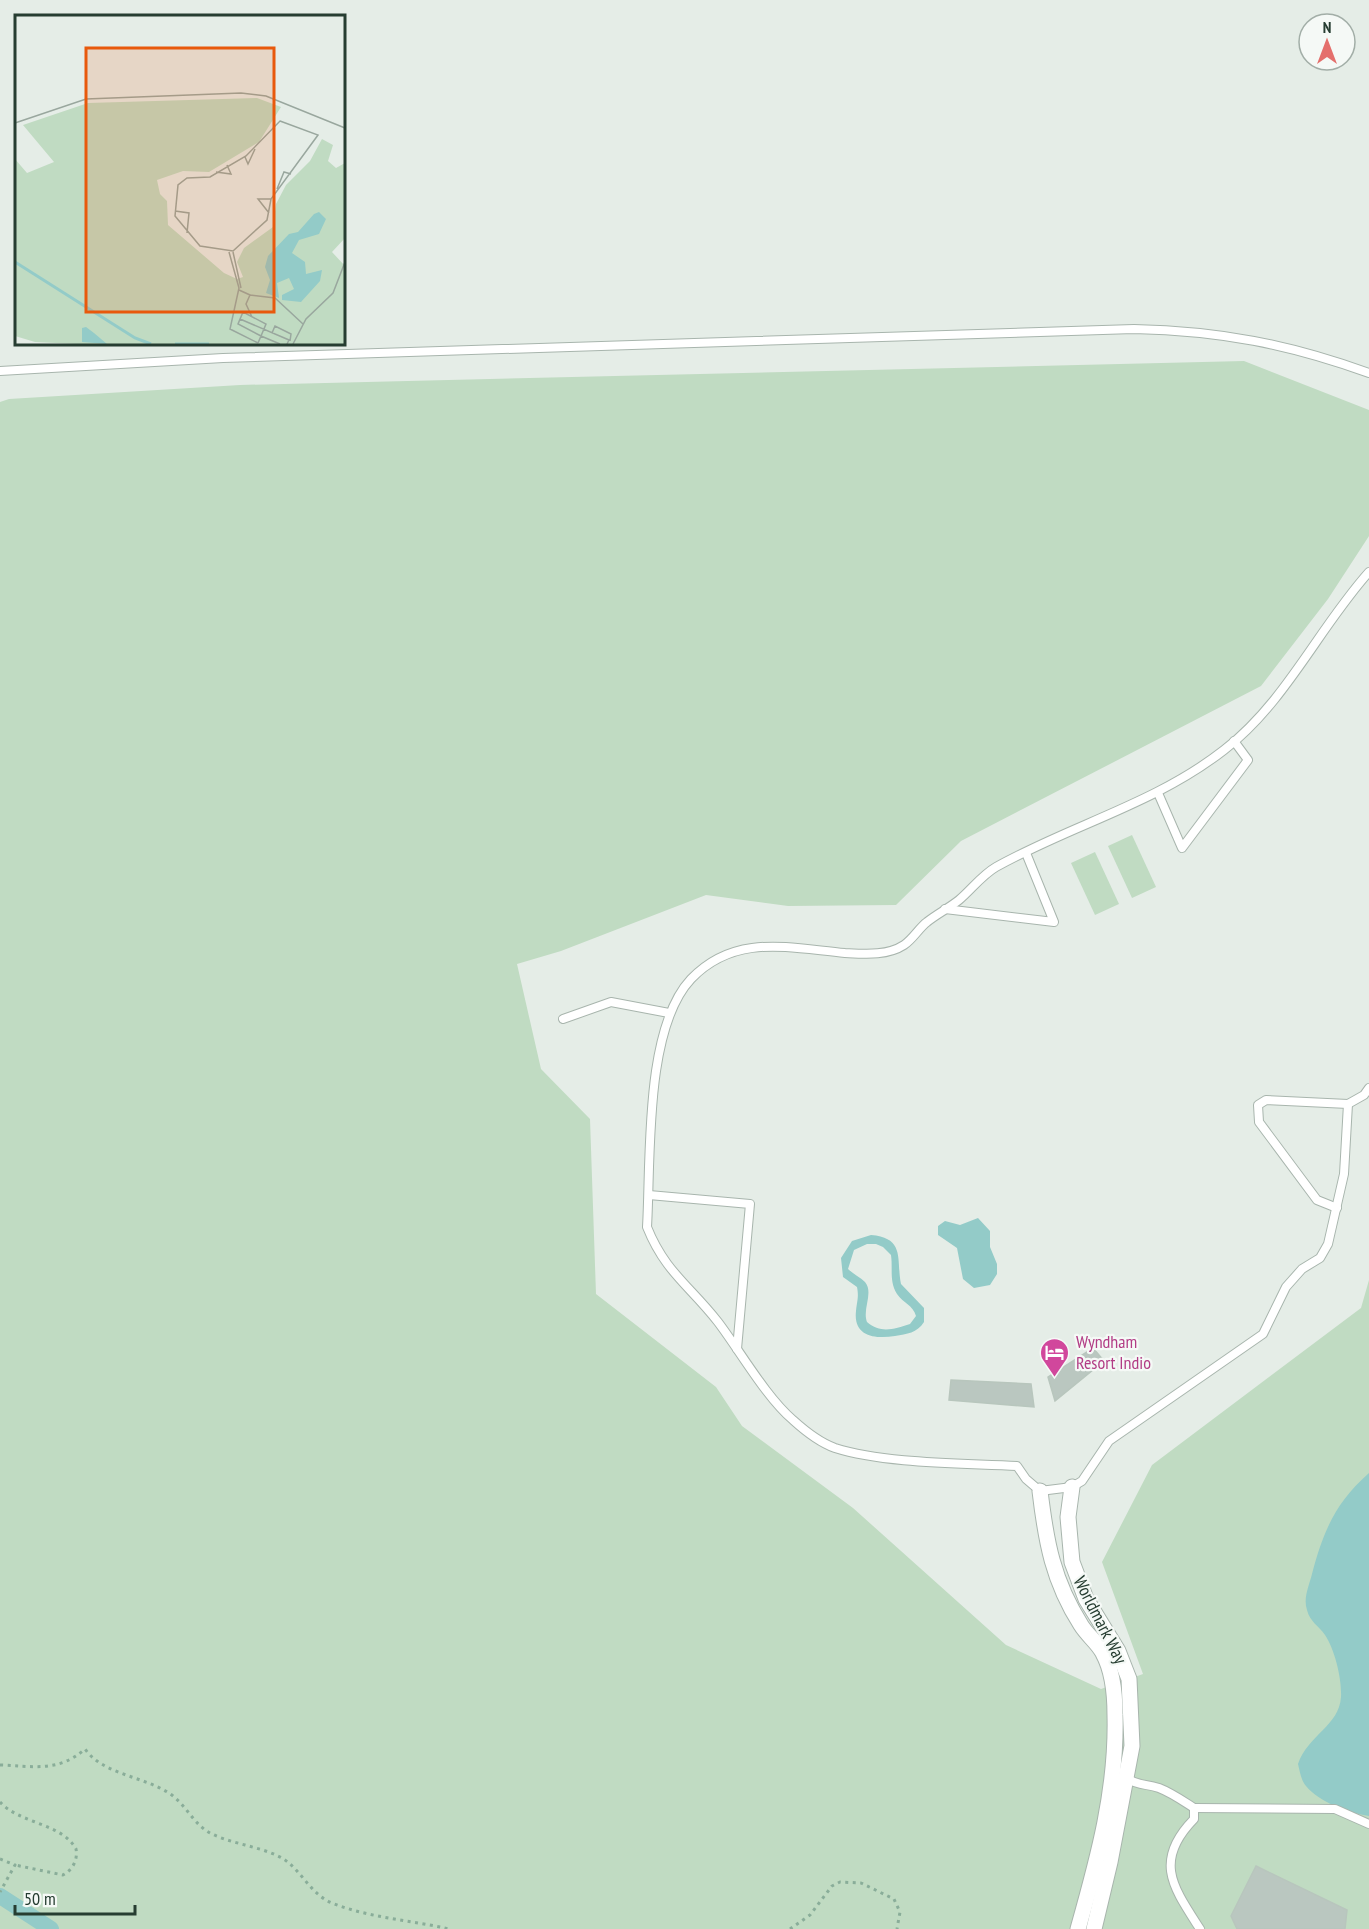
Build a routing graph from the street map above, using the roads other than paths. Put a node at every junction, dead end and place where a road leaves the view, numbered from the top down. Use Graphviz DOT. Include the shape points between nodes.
graph roads {
  1 [pos="0,371"];
  2 [pos="1369,373"];
  3 [pos="1369,572"];
  4 [pos="1234,741"];
  5 [pos="1158,793"];
  6 [pos="1026,854"];
  7 [pos="945,909"];
  8 [pos="669,1013"];
  9 [pos="563,1019"];
  10 [pos="1369,1088"];
  11 [pos="1348,1104"];
  12 [pos="649,1195"];
  13 [pos="1337,1208"];
  14 [pos="737,1349"];
  15 [pos="1072,1487"];
  16 [pos="1040,1491"];
  17 [pos="1120,1775"];
  18 [pos="1194,1808"];
  19 [pos="1369,1824"];
  20 [pos="1078,1929"];
  21 [pos="1094,1929"];
  22 [pos="1200,1929"];
  1 -- 2 [label="lane" via="247,357 1134,329 1244,338 1311,352"];
  3 -- 4 [label="lane" via="1292,679"];
  4 -- 5 [label="lane"];
  4 -- 5 [label="lane" via="1248,760 1182,848"];
  5 -- 6 [label="lane"];
  6 -- 7 [label="lane" via="993,868"];
  6 -- 7 [label="lane" via="1054,922"];
  7 -- 8 [label="lane" via="905,945 884,952 864,954 758,945 737,949 711,961 690,980"];
  8 -- 9 [label="lane" via="610,1002"];
  8 -- 12 [label="lane" via="658,1059"];
  10 -- 11 [label="lane"];
  11 -- 13 [label="lane" via="1344,1174"];
  11 -- 13 [label="lane" via="1266,1100 1258,1105 1259,1122 1317,1200"];
  12 -- 14 [label="lane" via="647,1227 657,1252"];
  12 -- 14 [label="lane" via="750,1204"];
  13 -- 15 [label="lane" via="1328,1244 1320,1258 1302,1269 1286,1287 1263,1334 1109,1441 1082,1481"];
  14 -- 16 [label="lane" via="792,1420 832,1447 862,1455 1017,1466"];
  15 -- 16 [label="lane"];
  15 -- 17 [label="street, Worldmark Way" via="1068,1517 1072,1562 1086,1599 1118,1651 1129,1679 1132,1746"];
  16 -- 17 [label="street, Worldmark Way" via="1046,1544 1056,1577 1081,1625 1104,1654 1115,1691"];
  17 -- 18 [label="lane" via="1138,1786 1156,1787 1175,1795"];
  17 -- 20 [label="street, Worldmark Way"];
  17 -- 21 [label="street, Worldmark Way" via="1104,1892"];
  18 -- 19 [label="lane" via="1335,1809"];
  18 -- 22 [label="lane" via="1194,1819 1179,1834 1170,1857 1170,1874 1176,1892"];
}
